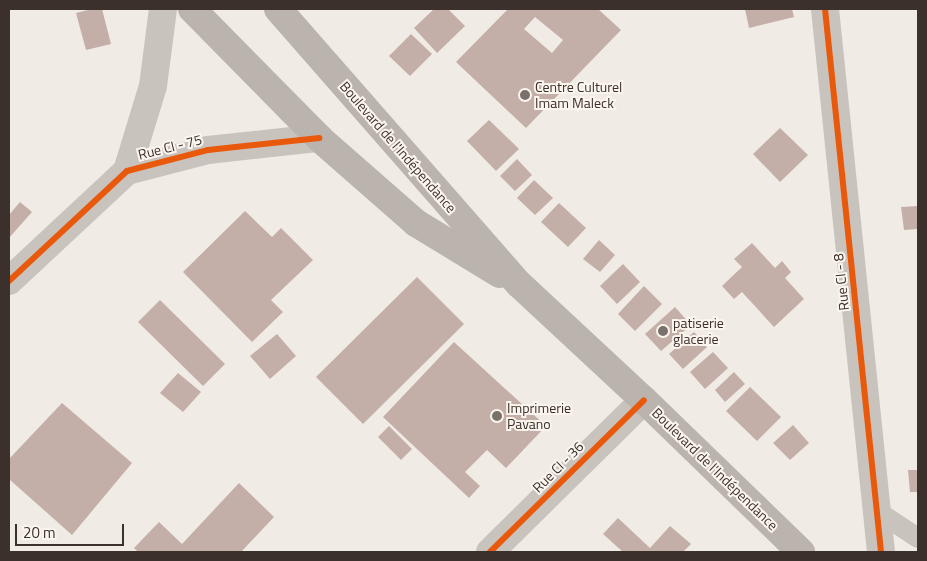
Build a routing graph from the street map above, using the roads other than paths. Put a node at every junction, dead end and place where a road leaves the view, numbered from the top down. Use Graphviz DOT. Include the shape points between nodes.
graph roads {
  1 [pos="163,9"];
  2 [pos="192,9"];
  3 [pos="278,9"];
  4 [pos="825,9"];
  5 [pos="320,138"];
  6 [pos="127,170"];
  7 [pos="9,281"];
  8 [pos="518,284"];
  9 [pos="644,400"];
  10 [pos="877,511"];
  11 [pos="918,538"];
  12 [pos="490,552"];
  13 [pos="801,552"];
  14 [pos="881,552"];
  1 -- 6 [label="street, Rue CI - 75" via="153,86"];
  2 -- 5 [label="main road, Boulevard de l'Indépendance"];
  3 -- 8 [label="main road, Boulevard de l'Indépendance"];
  4 -- 10 [label="street, Rue CI - 8"];
  5 -- 6 [label="street, Rue CI - 75" via="208,150"];
  5 -- 8 [label="main road, Boulevard de l'Indépendance" via="416,223"];
  6 -- 7 [label="street, Rue CI - 75"];
  8 -- 9 [label="main road, Boulevard de l'Indépendance"];
  9 -- 12 [label="street, Rue CI - 36"];
  9 -- 13 [label="main road, Boulevard de l'Indépendance"];
  10 -- 11 [label="lane"];
  10 -- 14 [label="street, Rue CI - 8"];
}
